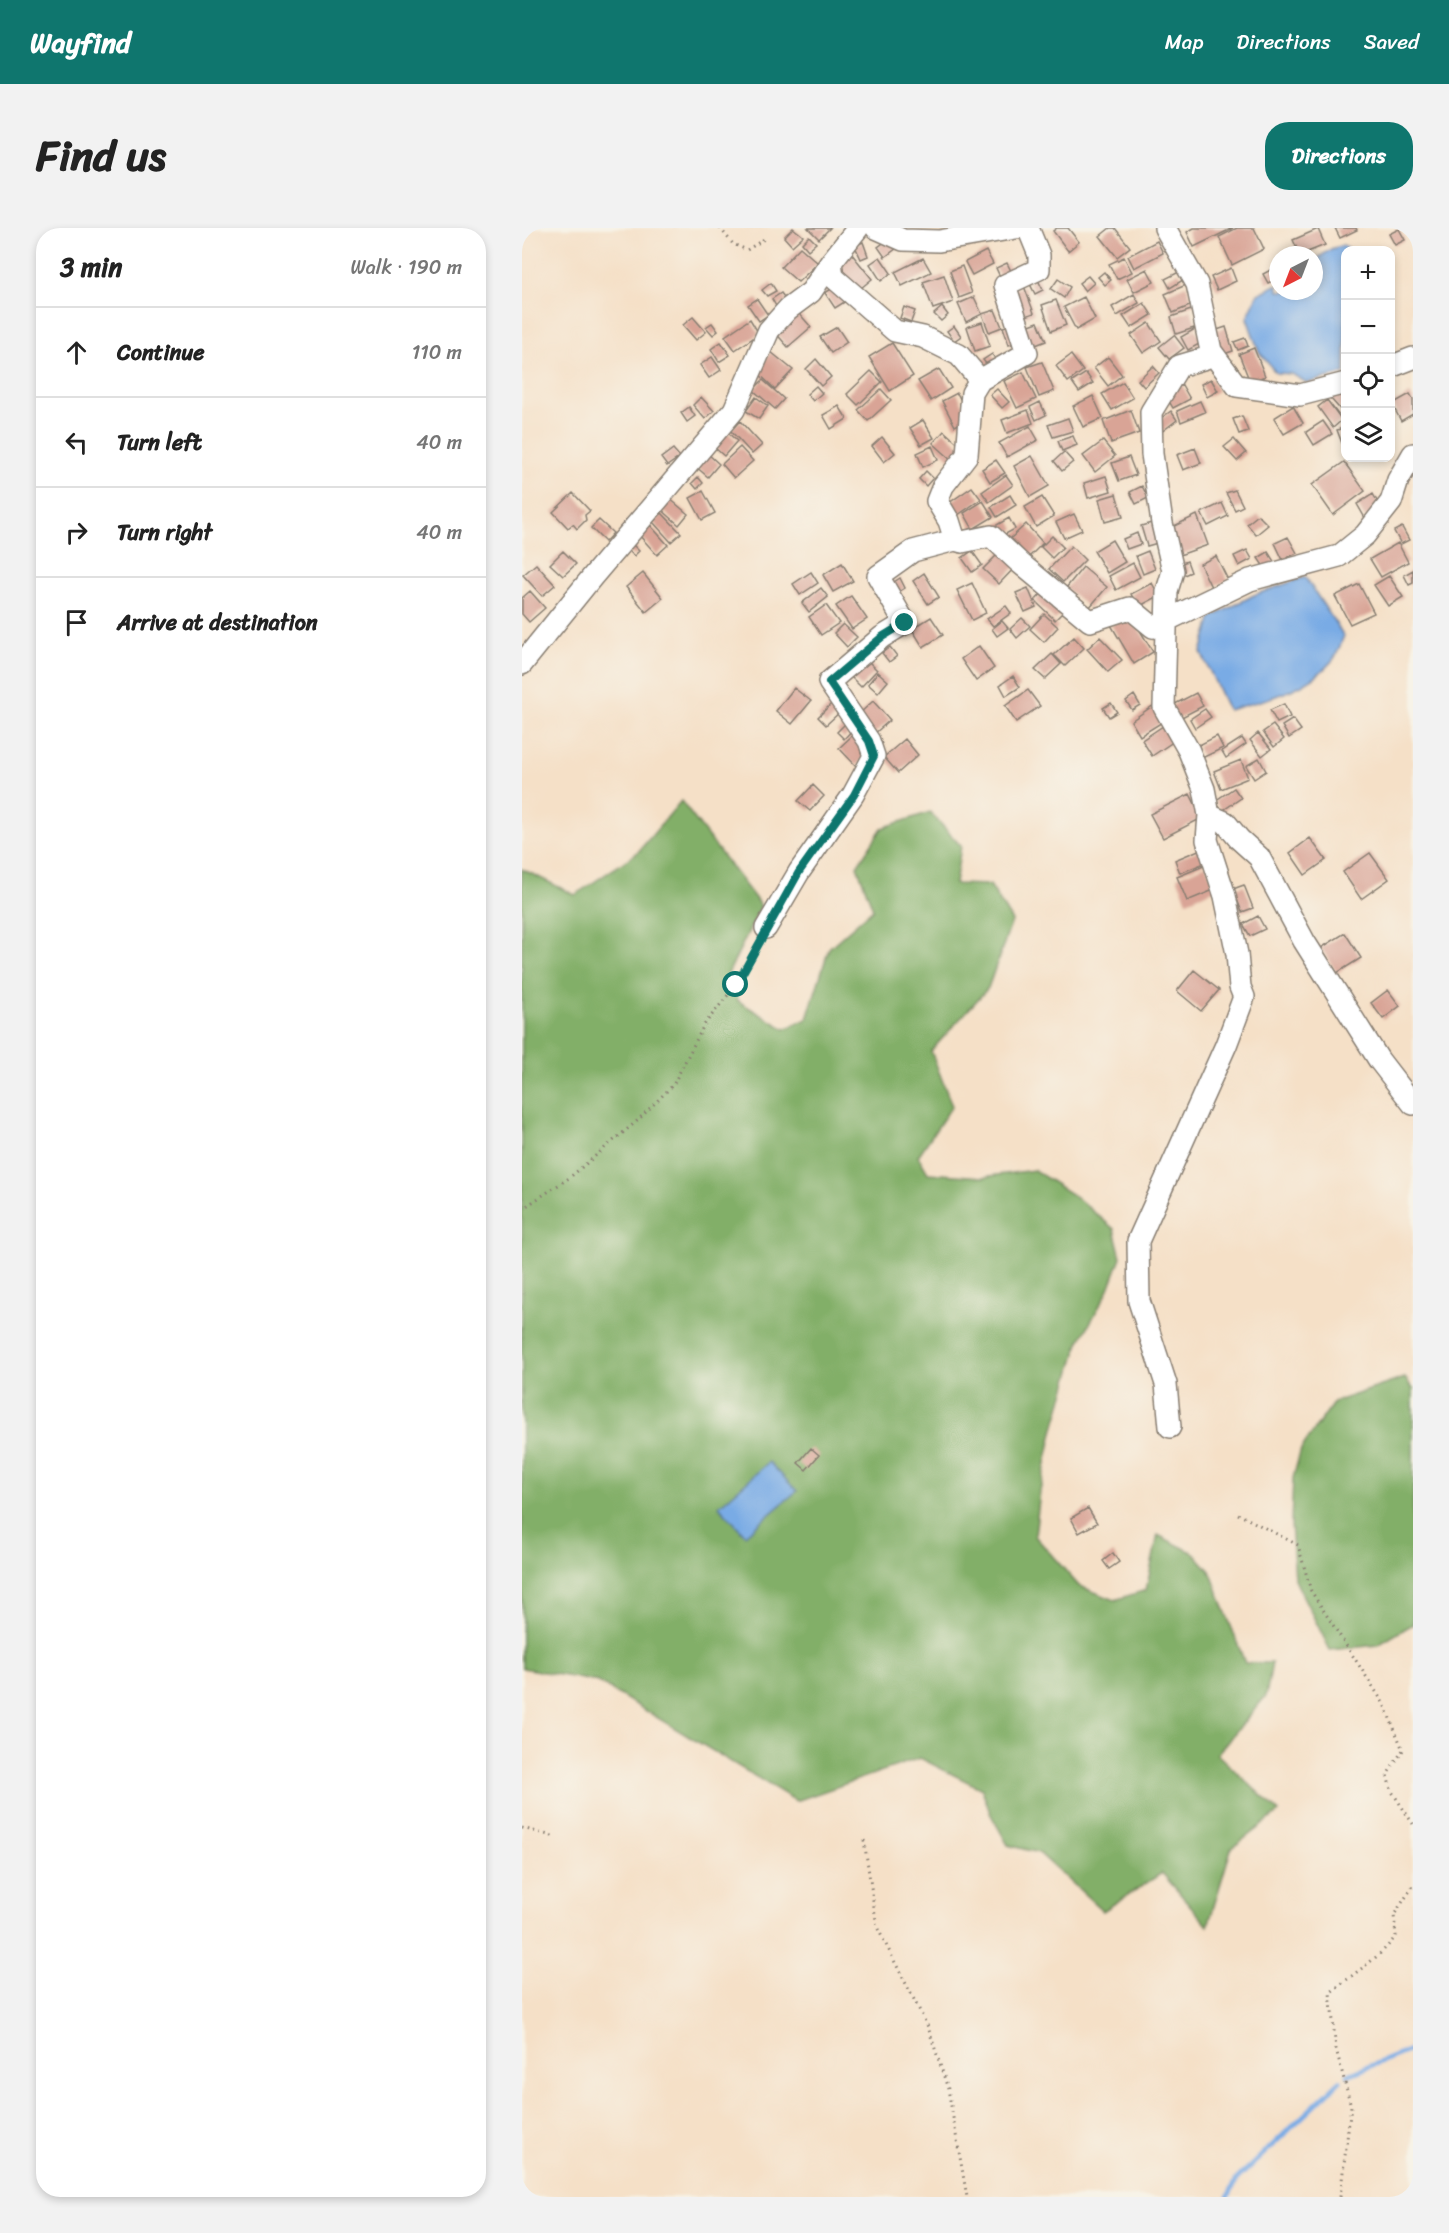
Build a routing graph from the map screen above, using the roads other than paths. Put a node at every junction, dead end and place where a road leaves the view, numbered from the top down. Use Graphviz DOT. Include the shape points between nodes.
graph roads {
  1 [pos="858,228"];
  2 [pos="876,228"];
  3 [pos="1016,228"];
  4 [pos="1028,228"];
  5 [pos="1165,228"];
  6 [pos="831,262"];
  7 [pos="1211,351"];
  8 [pos="1413,358"];
  9 [pos="1395,365"];
  10 [pos="980,380"];
  11 [pos="1341,384"];
  12 [pos="1413,454"];
  13 [pos="955,540"];
  14 [pos="522,664"];
  15 [pos="1209,815"];
  16 [pos="766,928"];
  17 [pos="1413,1104"];
  18 [pos="1170,1427"];
  1 -- 6 [label="street"];
  2 -- 3 [label="street" via="903,240 939,241"];
  4 -- 10 [label="street" via="1039,255 1038,269 1005,285 1027,354"];
  5 -- 7 [label="street" via="1197,284"];
  6 -- 10 [label="street" via="833,277 895,331 923,337 959,355"];
  6 -- 14 [label="street" via="811,292 769,330 734,410"];
  7 -- 11 [label="street" via="1237,386 1300,395"];
  7 -- 15 [label="street" via="1206,358 1179,366 1151,412 1152,454 1173,571 1167,591 1164,707 1189,751"];
  8 -- 9 [label="street"];
  10 -- 13 [label="street" via="972,393 967,456 943,486 937,501"];
  12 -- 13 [label="street" via="1391,502 1365,535 1339,556 1250,580 1153,627 1130,608 1090,621 991,536"];
  13 -- 16 [label="street" via="913,551 878,576 905,623 882,637 829,682 869,741 874,756 854,795 799,872"];
  15 -- 17 [label="street" via="1225,822 1259,857 1304,941 1379,1060"];
  15 -- 18 [label="street" via="1207,840 1225,896 1244,997 1138,1241 1138,1301 1166,1384"];
}
